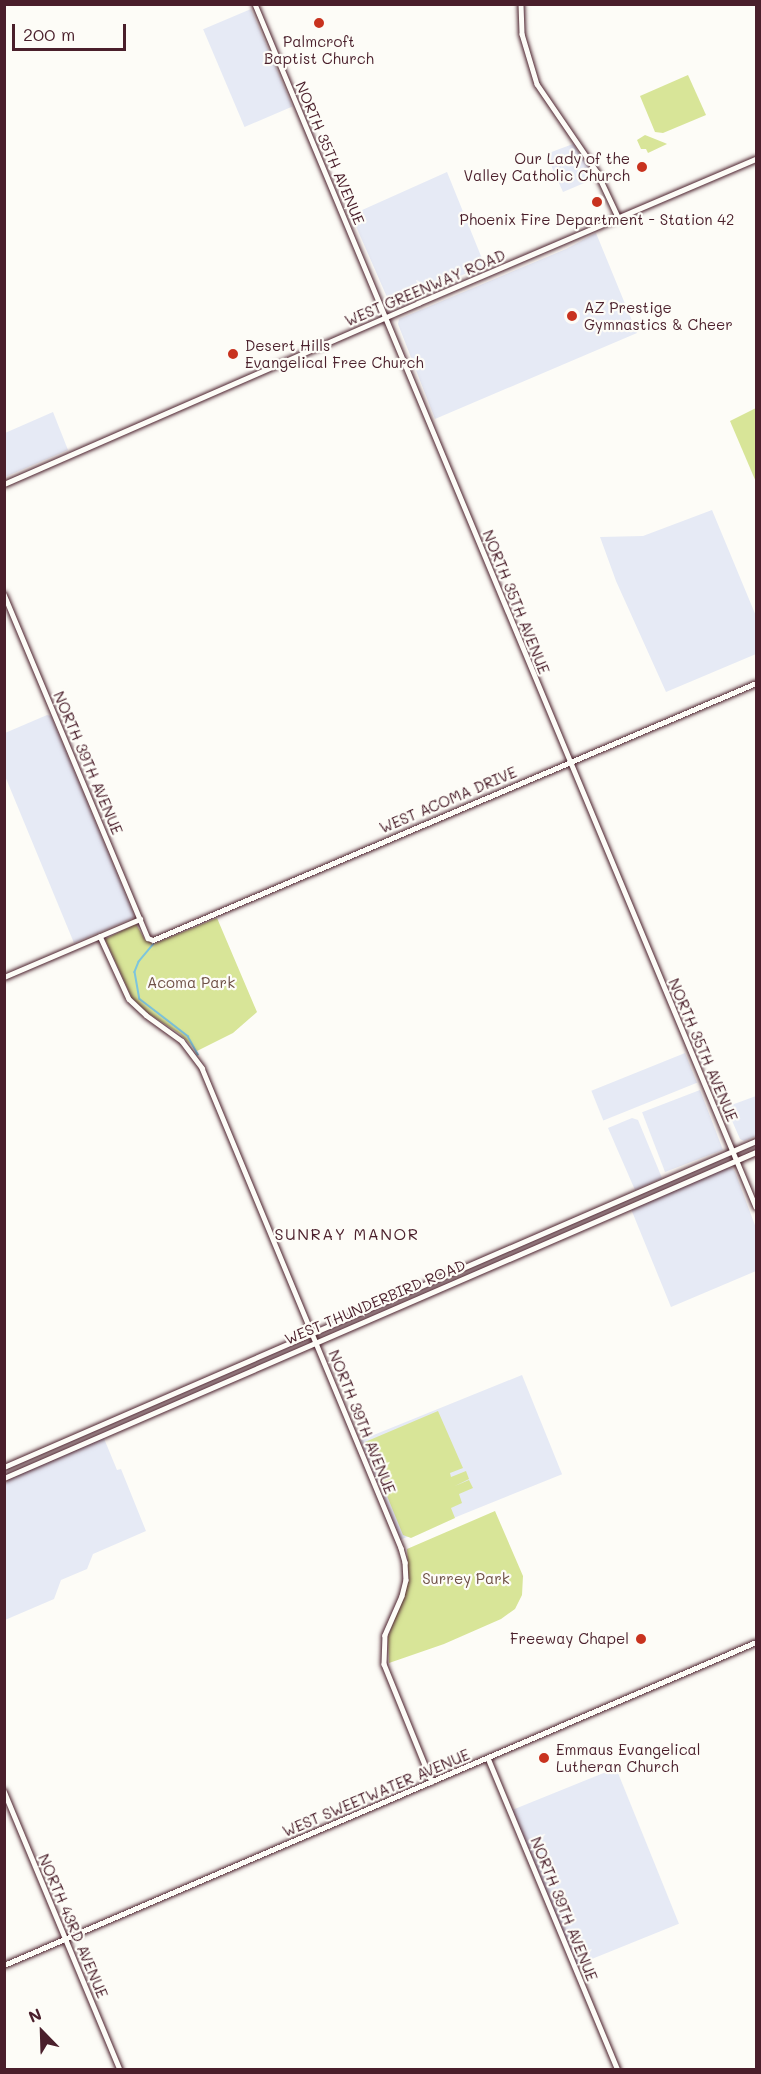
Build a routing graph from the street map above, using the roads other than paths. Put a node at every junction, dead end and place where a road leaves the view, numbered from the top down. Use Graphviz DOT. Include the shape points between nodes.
graph roads {
  1 [pos="255,4"];
  2 [pos="521,4"];
  3 [pos="756,159"];
  4 [pos="619,219"];
  5 [pos="387,316"];
  6 [pos="4,484"];
  7 [pos="4,594"];
  8 [pos="756,683"];
  9 [pos="570,763"];
  10 [pos="140,919"];
  11 [pos="100,936"];
  12 [pos="150,940"];
  13 [pos="4,977"];
  14 [pos="756,1141"];
  15 [pos="734,1150"];
  16 [pos="756,1152"];
  17 [pos="738,1160"];
  18 [pos="756,1207"];
  19 [pos="313,1333"];
  20 [pos="316,1341"];
  21 [pos="4,1467"];
  22 [pos="4,1478"];
  23 [pos="756,1642"];
  24 [pos="488,1758"];
  25 [pos="432,1782"];
  26 [pos="4,1791"];
  27 [pos="66,1939"];
  28 [pos="4,1965"];
  29 [pos="120,2070"];
  30 [pos="618,2070"];
  1 -- 5 [label="main road, NORTH 35TH AVENUE"];
  2 -- 4 [label="main road" via="522,34 537,84 597,172"];
  3 -- 4 [label="main road, WEST GREENWAY ROAD"];
  4 -- 5 [label="main road, WEST GREENWAY ROAD"];
  5 -- 6 [label="main road, WEST GREENWAY ROAD"];
  5 -- 9 [label="main road, NORTH 35TH AVENUE"];
  7 -- 10 [label="main road, NORTH 39TH AVENUE"];
  8 -- 9 [label="main road, WEST ACOMA DRIVE"];
  9 -- 12 [label="main road, WEST ACOMA DRIVE"];
  9 -- 15 [label="main road, NORTH 35TH AVENUE"];
  10 -- 11 [label="main road"];
  10 -- 12 [label="main road, NORTH 39TH AVENUE"];
  11 -- 13 [label="main road"];
  11 -- 19 [label="main road, NORTH 39TH AVENUE" via="129,999 179,1038 202,1068"];
  14 -- 15 [label="main road, WEST THUNDERBIRD ROAD"];
  15 -- 17 [label="main road, NORTH 35TH AVENUE"];
  15 -- 19 [label="main road, WEST THUNDERBIRD ROAD"];
  16 -- 17 [label="main road, WEST THUNDERBIRD ROAD"];
  17 -- 18 [label="main road, NORTH 35TH AVENUE"];
  17 -- 20 [label="main road, WEST THUNDERBIRD ROAD"];
  19 -- 20 [label="main road, NORTH 39TH AVENUE"];
  19 -- 21 [label="main road, WEST THUNDERBIRD ROAD"];
  20 -- 22 [label="main road, WEST THUNDERBIRD ROAD"];
  20 -- 25 [label="main road, NORTH 39TH AVENUE" via="405,1562 405,1588 386,1630 383,1656"];
  23 -- 24 [label="main road, WEST SWEETWATER AVENUE"];
  24 -- 25 [label="main road, WEST SWEETWATER AVENUE"];
  24 -- 30 [label="main road, NORTH 39TH AVENUE"];
  25 -- 27 [label="main road, WEST SWEETWATER AVENUE"];
  26 -- 27 [label="main road, NORTH 43RD AVENUE"];
  27 -- 28 [label="main road, WEST SWEETWATER AVENUE"];
  27 -- 29 [label="main road, NORTH 43RD AVENUE"];
}
